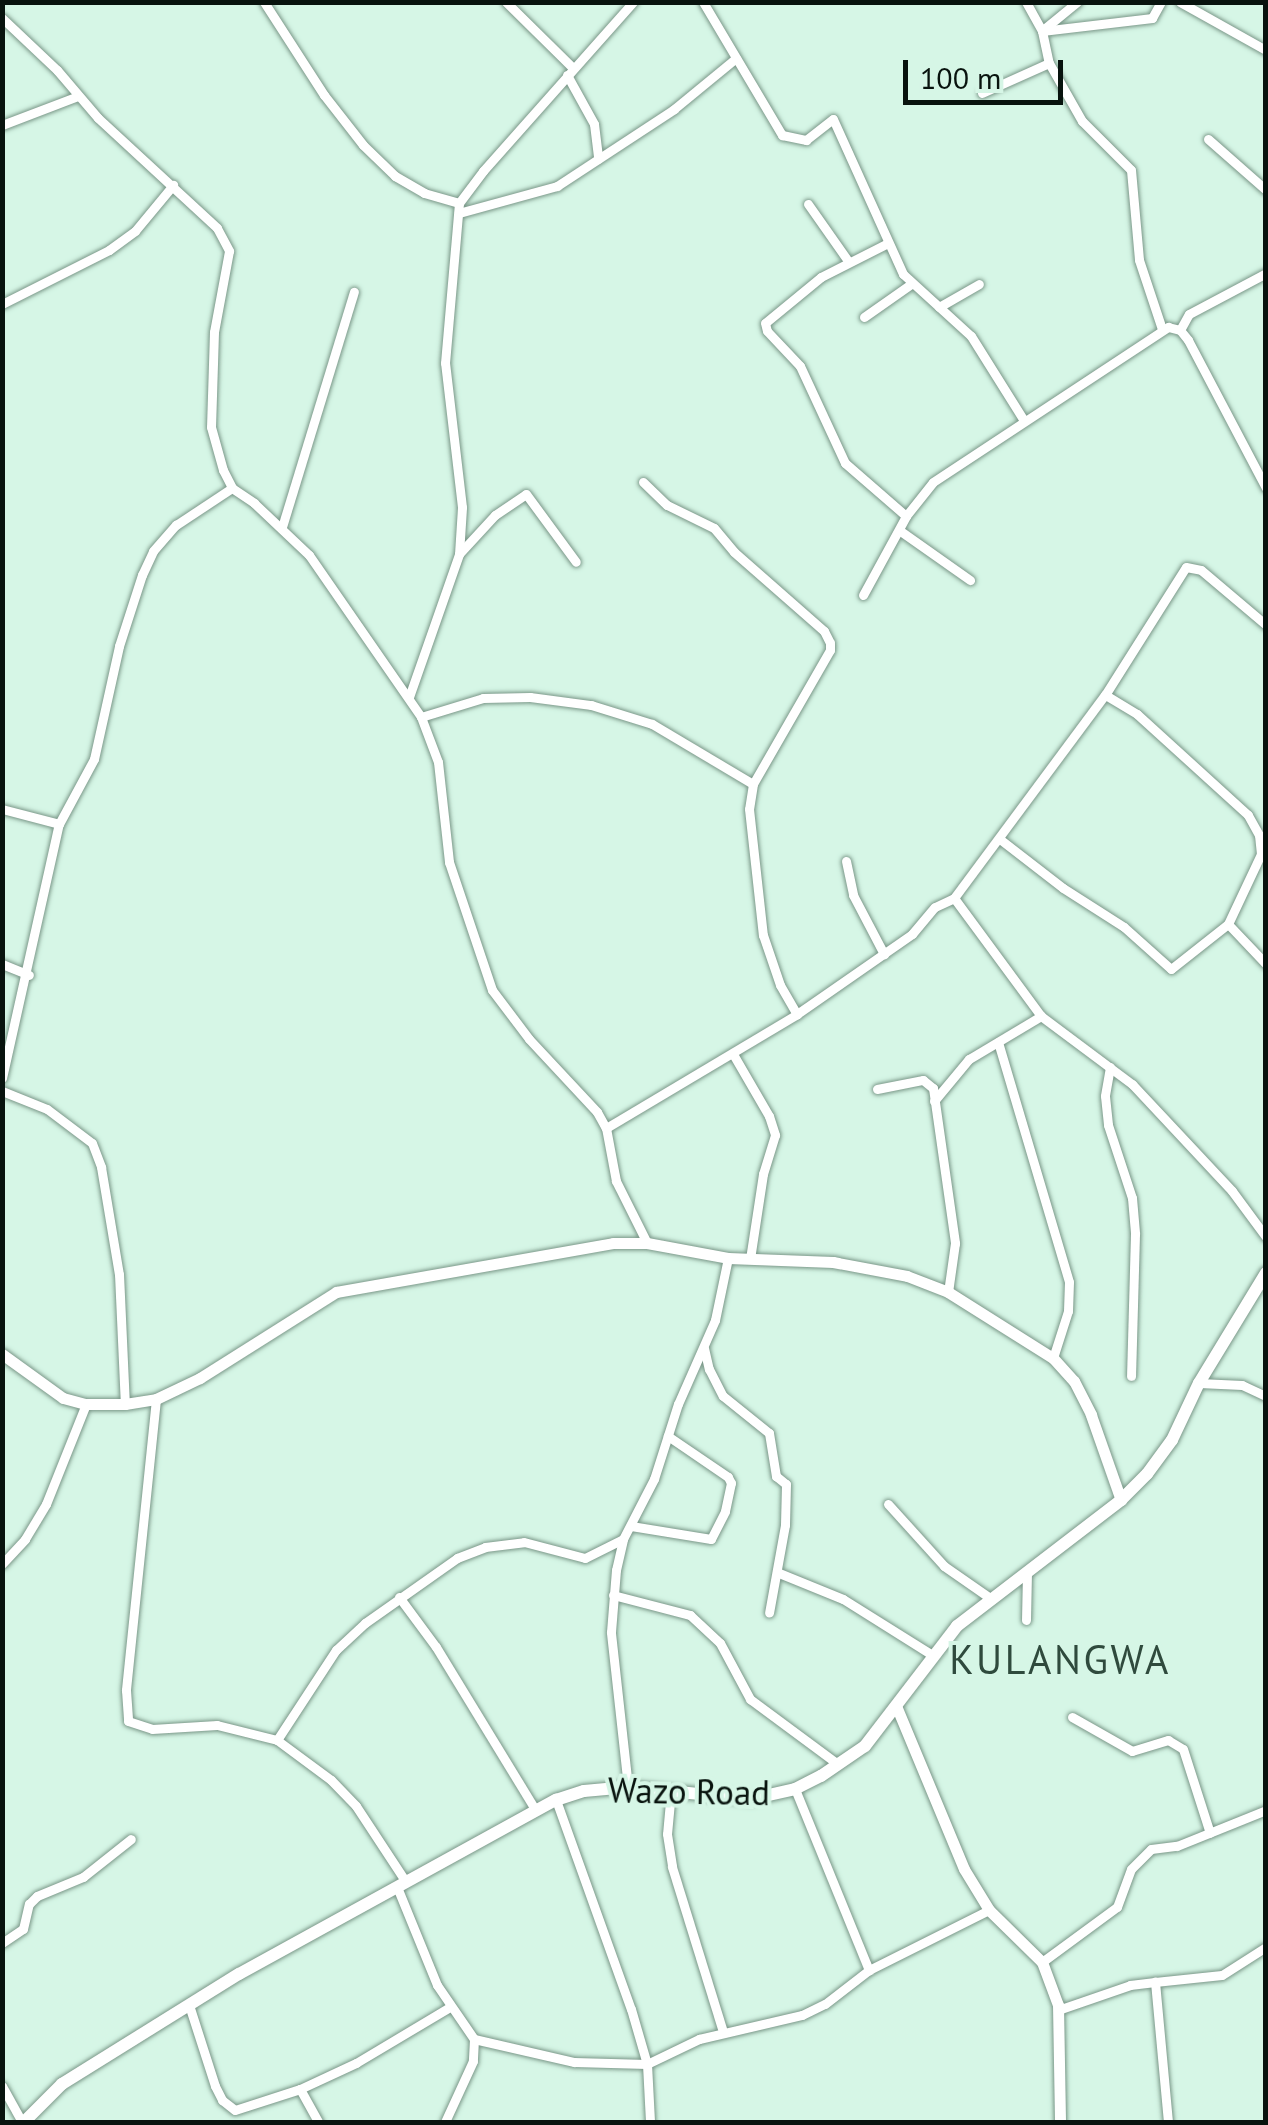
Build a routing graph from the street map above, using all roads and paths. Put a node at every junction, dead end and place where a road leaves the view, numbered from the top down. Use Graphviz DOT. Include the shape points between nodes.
graph roads {
  1 [pos="264,2"];
  2 [pos="506,2"];
  3 [pos="633,2"];
  4 [pos="703,2"];
  5 [pos="1026,2"];
  6 [pos="1077,2"];
  7 [pos="1161,2"];
  8 [pos="1180,2"];
  9 [pos="2,18"];
  10 [pos="1042,30"];
  11 [pos="1266,50"];
  12 [pos="736,58"];
  13 [pos="1049,63"];
  14 [pos="570,71"];
  15 [pos="982,94"];
  16 [pos="78,96"];
  17 [pos="2,125"];
  18 [pos="1208,139"];
  19 [pos="598,159"];
  20 [pos="173,184"];
  21 [pos="1266,190"];
  22 [pos="808,204"];
  23 [pos="459,208"];
  24 [pos="886,244"];
  25 [pos="848,262"];
  26 [pos="1266,273"];
  27 [pos="911,284"];
  28 [pos="979,284"];
  29 [pos="354,292"];
  30 [pos="2,304"];
  31 [pos="939,307"];
  32 [pos="864,318"];
  33 [pos="1162,329"];
  34 [pos="1180,330"];
  35 [pos="1022,420"];
  36 [pos="644,482"];
  37 [pos="232,488"];
  38 [pos="1266,488"];
  39 [pos="906,516"];
  40 [pos="282,527"];
  41 [pos="899,530"];
  42 [pos="460,554"];
  43 [pos="576,562"];
  44 [pos="970,580"];
  45 [pos="863,594"];
  46 [pos="1266,625"];
  47 [pos="1105,695"];
  48 [pos="409,697"];
  49 [pos="422,717"];
  50 [pos="753,784"];
  51 [pos="2,809"];
  52 [pos="60,824"];
  53 [pos="1001,840"];
  54 [pos="846,861"];
  55 [pos="954,898"];
  56 [pos="1228,924"];
  57 [pos="884,954"];
  58 [pos="2,964"];
  59 [pos="1266,964"];
  60 [pos="29,976"];
  61 [pos="796,1014"];
  62 [pos="1041,1016"];
  63 [pos="998,1042"];
  64 [pos="733,1054"];
  65 [pos="1110,1067"];
  66 [pos="2,1078"];
  67 [pos="876,1089"];
  68 [pos="2,1092"];
  69 [pos="934,1101"];
  70 [pos="606,1128"];
  71 [pos="1266,1236"];
  72 [pos="647,1244"];
  73 [pos="728,1258"];
  74 [pos="750,1259"];
  75 [pos="1266,1273"];
  76 [pos="948,1292"];
  77 [pos="704,1348"];
  78 [pos="2,1354"];
  79 [pos="1052,1358"];
  80 [pos="1131,1376"];
  81 [pos="1199,1383"];
  82 [pos="1266,1396"];
  83 [pos="156,1399"];
  84 [pos="86,1404"];
  85 [pos="125,1404"];
  86 [pos="668,1436"];
  87 [pos="1121,1500"];
  88 [pos="888,1504"];
  89 [pos="631,1526"];
  90 [pos="623,1540"];
  91 [pos="2,1564"];
  92 [pos="779,1573"];
  93 [pos="1026,1573"];
  94 [pos="613,1595"];
  95 [pos="399,1597"];
  96 [pos="990,1598"];
  97 [pos="770,1613"];
  98 [pos="1026,1620"];
  99 [pos="934,1656"];
  100 [pos="897,1708"];
  101 [pos="1072,1717"];
  102 [pos="277,1740"];
  103 [pos="838,1764"];
  104 [pos="628,1787"];
  105 [pos="795,1789"];
  106 [pos="671,1791"];
  107 [pos="556,1800"];
  108 [pos="535,1809"];
  109 [pos="1266,1810"];
  110 [pos="1210,1832"];
  111 [pos="131,1839"];
  112 [pos="402,1884"];
  113 [pos="989,1910"];
  114 [pos="2,1942"];
  115 [pos="1266,1947"];
  116 [pos="1042,1962"];
  117 [pos="868,1970"];
  118 [pos="1155,1982"];
  119 [pos="189,2005"];
  120 [pos="450,2007"];
  121 [pos="1058,2010"];
  122 [pos="723,2032"];
  123 [pos="474,2039"];
  124 [pos="647,2064"];
  125 [pos="2,2086"];
  126 [pos="300,2089"];
  127 [pos="23,2122"];
  128 [pos="318,2122"];
  129 [pos="446,2122"];
  130 [pos="650,2122"];
  131 [pos="1060,2122"];
  132 [pos="1168,2122"];
  1 -- 23 [label="street" via="363,144 396,176"];
  2 -- 14 [label="street"];
  3 -- 14 [label="street"];
  4 -- 12 [label="street"];
  5 -- 10 [label="street"];
  6 -- 10 [label="street"];
  7 -- 10 [label="street" via="1152,18"];
  8 -- 11 [label="street"];
  9 -- 16 [label="street"];
  10 -- 13 [label="street"];
  12 -- 19 [label="street"];
  12 -- 24 [label="street" via="788,139 806,140 833,119"];
  13 -- 15 [label="street"];
  13 -- 33 [label="street" via="1082,121 1131,170 1140,260"];
  14 -- 19 [label="street" via="594,124"];
  14 -- 23 [label="street"];
  16 -- 17 [label="street"];
  16 -- 20 [label="street"];
  18 -- 21 [label="street"];
  19 -- 23 [label="street" via="540,194"];
  20 -- 30 [label="street" via="110,250"];
  20 -- 37 [label="street" via="206,215 228,250 214,332 211,426"];
  22 -- 25 [label="street"];
  23 -- 42 [label="street" via="445,363 462,507"];
  24 -- 25 [label="street"];
  24 -- 27 [label="street"];
  25 -- 39 [label="street" via="765,323 800,366 844,463"];
  26 -- 34 [label="street" via="1189,314"];
  27 -- 31 [label="street"];
  27 -- 32 [label="street"];
  28 -- 31 [label="street"];
  29 -- 40 [label="street"];
  31 -- 35 [label="street" via="971,336"];
  33 -- 34 [label="street"];
  33 -- 35 [label="street"];
  34 -- 38 [label="street"];
  35 -- 39 [label="street" via="933,482"];
  36 -- 50 [label="street" via="667,505 714,528 830,643"];
  37 -- 40 [label="street"];
  37 -- 52 [label="street" via="191,512 153,551 124,624 94,759"];
  39 -- 41 [label="street"];
  40 -- 48 [label="street"];
  41 -- 44 [label="street"];
  41 -- 45 [label="street"];
  42 -- 43 [label="street" via="495,515 526,494"];
  42 -- 48 [label="street"];
  46 -- 47 [label="street" via="1201,570 1186,567"];
  47 -- 53 [label="street"];
  47 -- 56 [label="street" via="1137,714 1248,815 1260,835 1261,854"];
  48 -- 49 [label="street"];
  49 -- 50 [label="street" via="483,698 530,696 592,705 666,732"];
  49 -- 70 [label="street" via="438,762 449,862 492,990"];
  50 -- 61 [label="street" via="754,882 763,935"];
  51 -- 52 [label="street"];
  52 -- 60 [label="street"];
  53 -- 55 [label="street"];
  53 -- 56 [label="street" via="1171,969"];
  54 -- 57 [label="street" via="853,895"];
  55 -- 57 [label="street"];
  55 -- 62 [label="street"];
  56 -- 59 [label="street"];
  57 -- 61 [label="street"];
  58 -- 60 [label="street"];
  60 -- 66 [label="street"];
  61 -- 64 [label="street"];
  62 -- 63 [label="street"];
  62 -- 65 [label="street"];
  63 -- 69 [label="street" via="970,1059"];
  63 -- 79 [label="street" via="1068,1282 1068,1311"];
  64 -- 70 [label="street"];
  64 -- 74 [label="street" via="770,1116 774,1135"];
  65 -- 71 [label="street" via="1204,1160"];
  65 -- 80 [label="street" via="1108,1124 1132,1198 1135,1234"];
  67 -- 69 [label="street" via="923,1080 930,1082"];
  68 -- 85 [label="street" via="47,1109 92,1143 119,1274"];
  69 -- 76 [label="street" via="955,1243"];
  70 -- 72 [label="street" via="616,1181"];
  72 -- 73 [label="street"];
  72 -- 83 [label="street" via="564,1249 336,1292"];
  73 -- 74 [label="street"];
  73 -- 77 [label="street" via="724,1294"];
  74 -- 76 [label="street" via="834,1262 907,1276"];
  75 -- 81 [label="main road, Wazo Road"];
  76 -- 79 [label="street"];
  77 -- 86 [label="street"];
  77 -- 92 [label="street" via="723,1396 769,1432 776,1476 786,1484"];
  78 -- 84 [label="street" via="36,1383"];
  79 -- 87 [label="street" via="1074,1381 1091,1415"];
  81 -- 82 [label="street" via="1242,1386"];
  81 -- 87 [label="main road, Wazo Road" via="1172,1440"];
  83 -- 85 [label="street"];
  83 -- 102 [label="street" via="125,1713 135,1726 216,1725"];
  84 -- 85 [label="street"];
  84 -- 91 [label="street" via="46,1504"];
  86 -- 89 [label="street"];
  86 -- 89 [label="street" via="728,1477 726,1511 711,1539"];
  87 -- 93 [label="main road, Wazo Road"];
  88 -- 96 [label="street" via="944,1566"];
  89 -- 90 [label="street"];
  90 -- 94 [label="street"];
  90 -- 95 [label="street" via="585,1558 524,1542 485,1547"];
  92 -- 97 [label="street"];
  92 -- 99 [label="street" via="843,1599"];
  93 -- 96 [label="main road, Wazo Road"];
  93 -- 98 [label="street"];
  94 -- 103 [label="street" via="690,1615 720,1643 750,1699"];
  94 -- 104 [label="street" via="610,1632"];
  95 -- 102 [label="street" via="336,1650"];
  95 -- 108 [label="street"];
  96 -- 99 [label="main road, Wazo Road"];
  99 -- 100 [label="main road, Wazo Road"];
  100 -- 103 [label="main road, Wazo Road" via="865,1746"];
  100 -- 113 [label="street" via="945,1830"];
  101 -- 110 [label="street" via="1132,1751 1168,1740 1184,1749"];
  102 -- 112 [label="street" via="356,1806"];
  103 -- 105 [label="main road, Wazo Road"];
  104 -- 106 [label="main road, Wazo Road"];
  104 -- 107 [label="main road, Wazo Road"];
  105 -- 106 [label="main road, Wazo Road" via="751,1799"];
  105 -- 117 [label="street"];
  106 -- 122 [label="street" via="672,1867"];
  107 -- 108 [label="main road, Wazo Road"];
  107 -- 124 [label="street"];
  108 -- 112 [label="main road, Wazo Road"];
  109 -- 110 [label="street"];
  110 -- 116 [label="street" via="1143,1856 1117,1907"];
  111 -- 114 [label="street" via="82,1876 37,1896 23,1929"];
  112 -- 119 [label="main road, Wazo Road"];
  112 -- 120 [label="street" via="419,1948"];
  113 -- 116 [label="street"];
  113 -- 117 [label="street"];
  115 -- 118 [label="street" via="1222,1975"];
  116 -- 121 [label="street"];
  117 -- 122 [label="street" via="802,2015"];
  118 -- 121 [label="street" via="1130,1984"];
  118 -- 132 [label="street"];
  119 -- 126 [label="street" via="229,2109"];
  119 -- 127 [label="main road, Wazo Road" via="62,2084"];
  120 -- 123 [label="street"];
  120 -- 126 [label="street"];
  121 -- 131 [label="street"];
  122 -- 124 [label="street"];
  123 -- 124 [label="street" via="574,2062"];
  123 -- 129 [label="street" via="473,2060"];
  124 -- 130 [label="street"];
  125 -- 127 [label="street"];
  126 -- 128 [label="street"];
}
